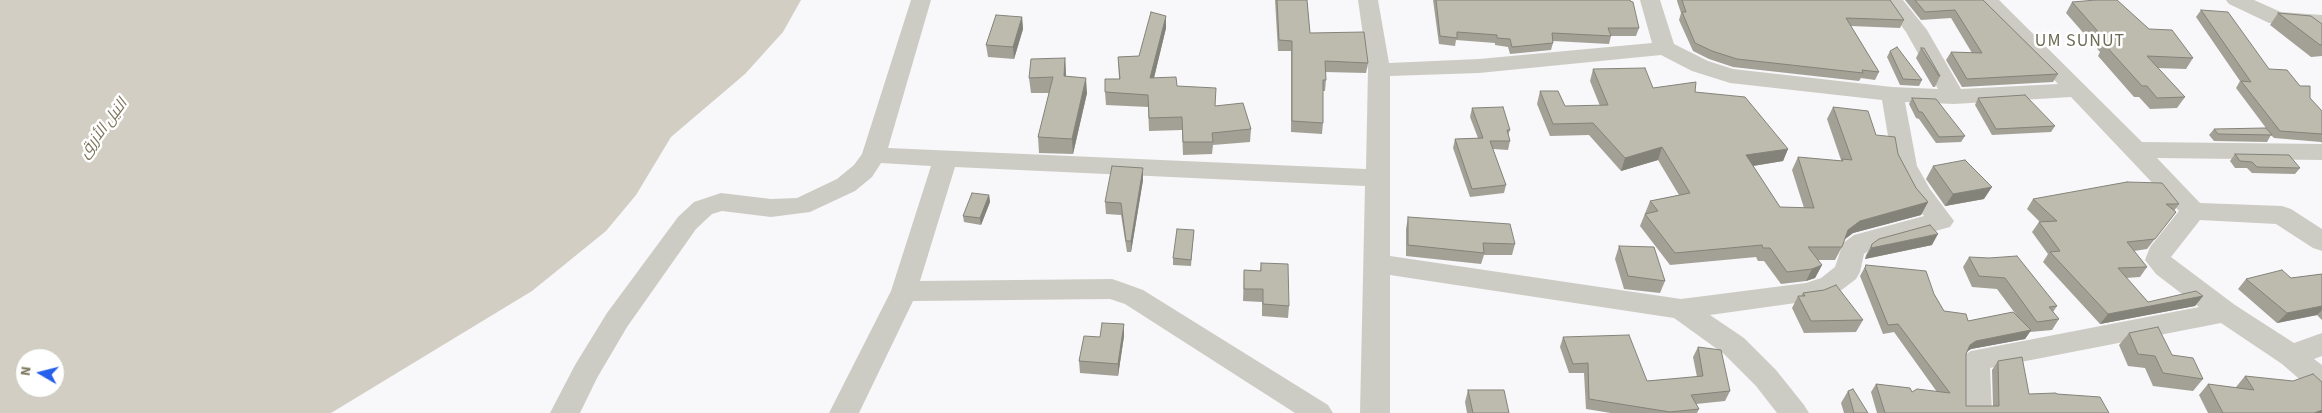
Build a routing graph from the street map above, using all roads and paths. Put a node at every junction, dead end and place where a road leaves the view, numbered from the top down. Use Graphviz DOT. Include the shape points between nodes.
graph roads {
  1 [pos="921,0"];
  2 [pos="1368,0"];
  3 [pos="1650,0"];
  4 [pos="1892,0"];
  5 [pos="1987,0"];
  6 [pos="2236,0"];
  7 [pos="2322,21"];
  8 [pos="1664,48"];
  9 [pos="1379,70"];
  10 [pos="2077,90"];
  11 [pos="1892,94"];
  12 [pos="1954,97"];
  13 [pos="2134,150"];
  14 [pos="2322,152"];
  15 [pos="874,156"];
  16 [pos="945,160"];
  17 [pos="1378,178"];
  18 [pos="2193,211"];
  19 [pos="2322,242"];
  20 [pos="1378,264"];
  21 [pos="904,291"];
  22 [pos="1681,310"];
  23 [pos="2225,312"];
  24 [pos="2322,344"];
  25 [pos="2292,356"];
  26 [pos="2322,382"];
  27 [pos="565,413"];
  28 [pos="844,413"];
  29 [pos="1318,413"];
  30 [pos="1374,413"];
  31 [pos="1794,413"];
  32 [pos="1977,413"];
  1 -- 15 [label="street"];
  2 -- 9 [label="street"];
  3 -- 8 [label="street"];
  4 -- 12 [label="street" via="1916,30"];
  5 -- 10 [label="street"];
  6 -- 7 [label="street" via="2278,18"];
  8 -- 9 [label="street" via="1479,66"];
  8 -- 11 [label="street" via="1700,66 1730,76"];
  9 -- 17 [label="street"];
  10 -- 12 [label="street"];
  10 -- 13 [label="street"];
  11 -- 12 [label="street"];
  11 -- 22 [label="street" via="1905,166 1915,187 1941,221 1862,241 1852,250 1847,272 1830,285 1808,293"];
  13 -- 14 [label="street"];
  13 -- 18 [label="street"];
  15 -- 16 [label="street"];
  15 -- 27 [label="street" via="863,171 846,185 801,206 771,208 720,202 703,208 687,223 617,320"];
  16 -- 17 [label="street"];
  16 -- 21 [label="street"];
  17 -- 20 [label="street"];
  18 -- 19 [label="street" via="2282,216"];
  18 -- 23 [label="street" via="2159,254 2158,260"];
  20 -- 22 [label="street"];
  20 -- 30 [label="street"];
  21 -- 28 [label="street"];
  21 -- 29 [label="street" via="1112,289 1134,297"];
  22 -- 31 [label="street" via="1734,346"];
  23 -- 25 [label="street"];
  23 -- 32 [label="street" via="1981,359 1976,362"];
  24 -- 25 [label="street"];
  25 -- 26 [label="street"];
}
